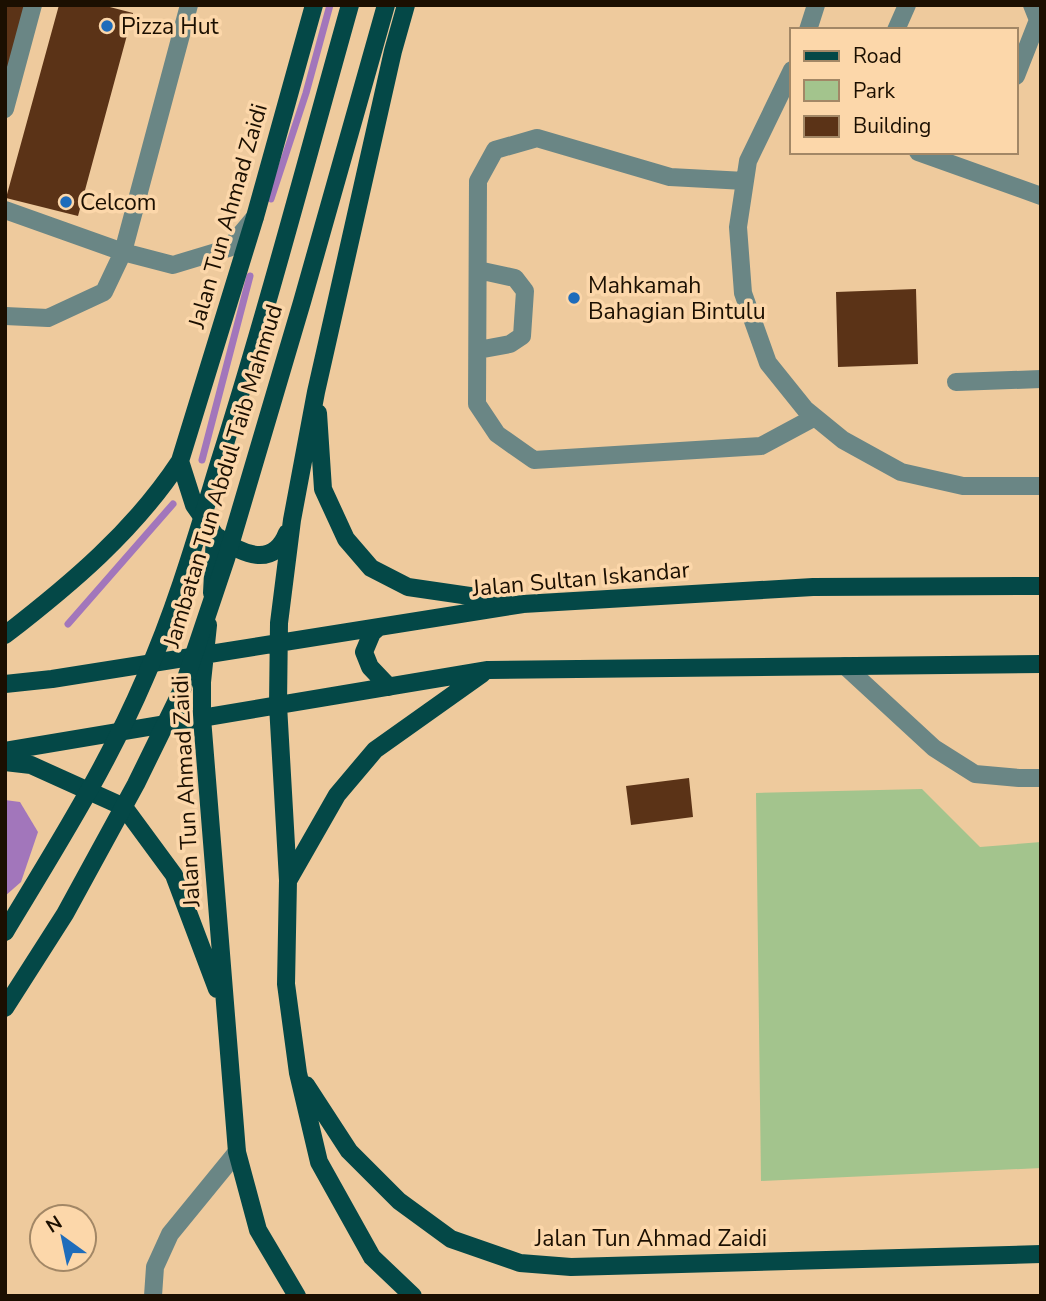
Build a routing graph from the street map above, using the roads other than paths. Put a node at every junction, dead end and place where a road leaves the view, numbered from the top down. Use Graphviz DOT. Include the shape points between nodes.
graph roads {
  1 [pos="33,5"];
  2 [pos="189,5"];
  3 [pos="314,5"];
  4 [pos="350,5"];
  5 [pos="386,5"];
  6 [pos="406,5"];
  7 [pos="816,5"];
  8 [pos="907,5"];
  9 [pos="1031,5"];
  10 [pos="809,28"];
  11 [pos="896,28"];
  12 [pos="1018,71"];
  13 [pos="790,74"];
  14 [pos="5,109"];
  15 [pos="924,154"];
  16 [pos="745,181"];
  17 [pos="1041,196"];
  18 [pos="5,210"];
  19 [pos="255,217"];
  20 [pos="122,252"];
  21 [pos="478,270"];
  22 [pos="5,316"];
  23 [pos="478,350"];
  24 [pos="1041,379"];
  25 [pos="956,382"];
  26 [pos="316,392"];
  27 [pos="815,417"];
  28 [pos="180,461"];
  29 [pos="1041,486"];
  30 [pos="292,520"];
  31 [pos="215,535"];
  32 [pos="1041,586"];
  33 [pos="523,604"];
  34 [pos="379,627"];
  35 [pos="5,635"];
  36 [pos="279,643"];
  37 [pos="204,655"];
  38 [pos="1041,664"];
  39 [pos="845,666"];
  40 [pos="488,670"];
  41 [pos="5,684"];
  42 [pos="389,687"];
  43 [pos="278,705"];
  44 [pos="202,718"];
  45 [pos="5,751"];
  46 [pos="5,762"];
  47 [pos="1041,778"];
  48 [pos="288,880"];
  49 [pos="5,932"];
  50 [pos="5,1008"];
  51 [pos="225,1012"];
  52 [pos="298,1073"];
  53 [pos="237,1152"];
  54 [pos="1041,1254"];
  55 [pos="153,1296"];
  56 [pos="296,1296"];
  57 [pos="413,1296"];
  1 -- 14 [label="street"];
  2 -- 20 [label="street"];
  3 -- 19 [label="main road, Jalan Tun Ahmad Zaidi"];
  4 -- 49 [label="main road, Jambatan Tun Abdul Taib Mahmud, bridge" via="236,410 182,582 146,677 107,755"];
  5 -- 50 [label="main road, Jambatan Tun Abdul Taib Mahmud, bridge" via="299,315 182,690 65,914"];
  6 -- 26 [label="main road, Jalan Tun Ahmad Zaidi"];
  7 -- 10 [label="street"];
  8 -- 11 [label="street"];
  9 -- 12 [label="street" via="1038,20"];
  13 -- 16 [label="street" via="748,161"];
  15 -- 17 [label="street"];
  16 -- 21 [label="street" via="670,177 537,138 495,150 478,181"];
  16 -- 27 [label="street" via="738,226 743,293 768,363"];
  18 -- 20 [label="street"];
  19 -- 20 [label="street" via="229,248 173,265"];
  19 -- 28 [label="main road, Jalan Tun Ahmad Zaidi"];
  20 -- 22 [label="street" via="104,292 48,318"];
  21 -- 23 [label="street"];
  21 -- 23 [label="street" via="515,278 525,291 522,337"];
  23 -- 27 [label="street" via="477,404 497,434 534,460 761,446"];
  24 -- 25 [label="street"];
  26 -- 30 [label="main road, Jalan Tun Ahmad Zaidi"];
  26 -- 33 [label="main road" via="323,489 346,539 371,568 408,587"];
  27 -- 29 [label="street" via="843,440 901,471 963,486"];
  28 -- 31 [label="main road" via="194,505"];
  28 -- 35 [label="main road, Jalan Tun Ahmad Zaidi" via="159,493 113,543 61,592"];
  30 -- 31 [label="main road" via="279,548 265,554 249,555"];
  30 -- 36 [label="main road, Jalan Tun Ahmad Zaidi"];
  31 -- 37 [label="main road, Jalan Tun Ahmad Zaidi"];
  32 -- 33 [label="main road, Jalan Sultan Iskandar" via="813,587"];
  33 -- 34 [label="main road, Jalan Sultan Iskandar"];
  34 -- 36 [label="main road, Jalan Sultan Iskandar"];
  34 -- 42 [label="main road" via="364,652 370,667"];
  36 -- 37 [label="main road, Jalan Sultan Iskandar"];
  36 -- 43 [label="main road, Jalan Tun Ahmad Zaidi"];
  37 -- 41 [label="main road, Jalan Sultan Iskandar"];
  37 -- 44 [label="main road, Jalan Tun Ahmad Zaidi"];
  38 -- 39 [label="main road"];
  39 -- 40 [label="main road"];
  39 -- 47 [label="street" via="934,748 975,774"];
  40 -- 42 [label="main road"];
  40 -- 48 [label="main road" via="375,750 337,795"];
  42 -- 43 [label="main road"];
  43 -- 44 [label="main road"];
  43 -- 48 [label="main road, Jalan Tun Ahmad Zaidi"];
  44 -- 45 [label="main road"];
  44 -- 51 [label="main road, Jalan Tun Ahmad Zaidi"];
  46 -- 51 [label="main road" via="31,765 124,807 174,875"];
  48 -- 52 [label="main road, Jalan Tun Ahmad Zaidi" via="286,984"];
  51 -- 53 [label="main road, Jalan Tun Ahmad Zaidi"];
  52 -- 54 [label="main road, Jalan Tun Ahmad Zaidi" via="349,1151 399,1201 451,1239 520,1263 585,1267"];
  52 -- 57 [label="main road, Jalan Tun Ahmad Zaidi" via="319,1162 373,1257"];
  53 -- 55 [label="street" via="170,1234 155,1267"];
  53 -- 56 [label="main road, Jalan Tun Ahmad Zaidi" via="258,1230"];
}
